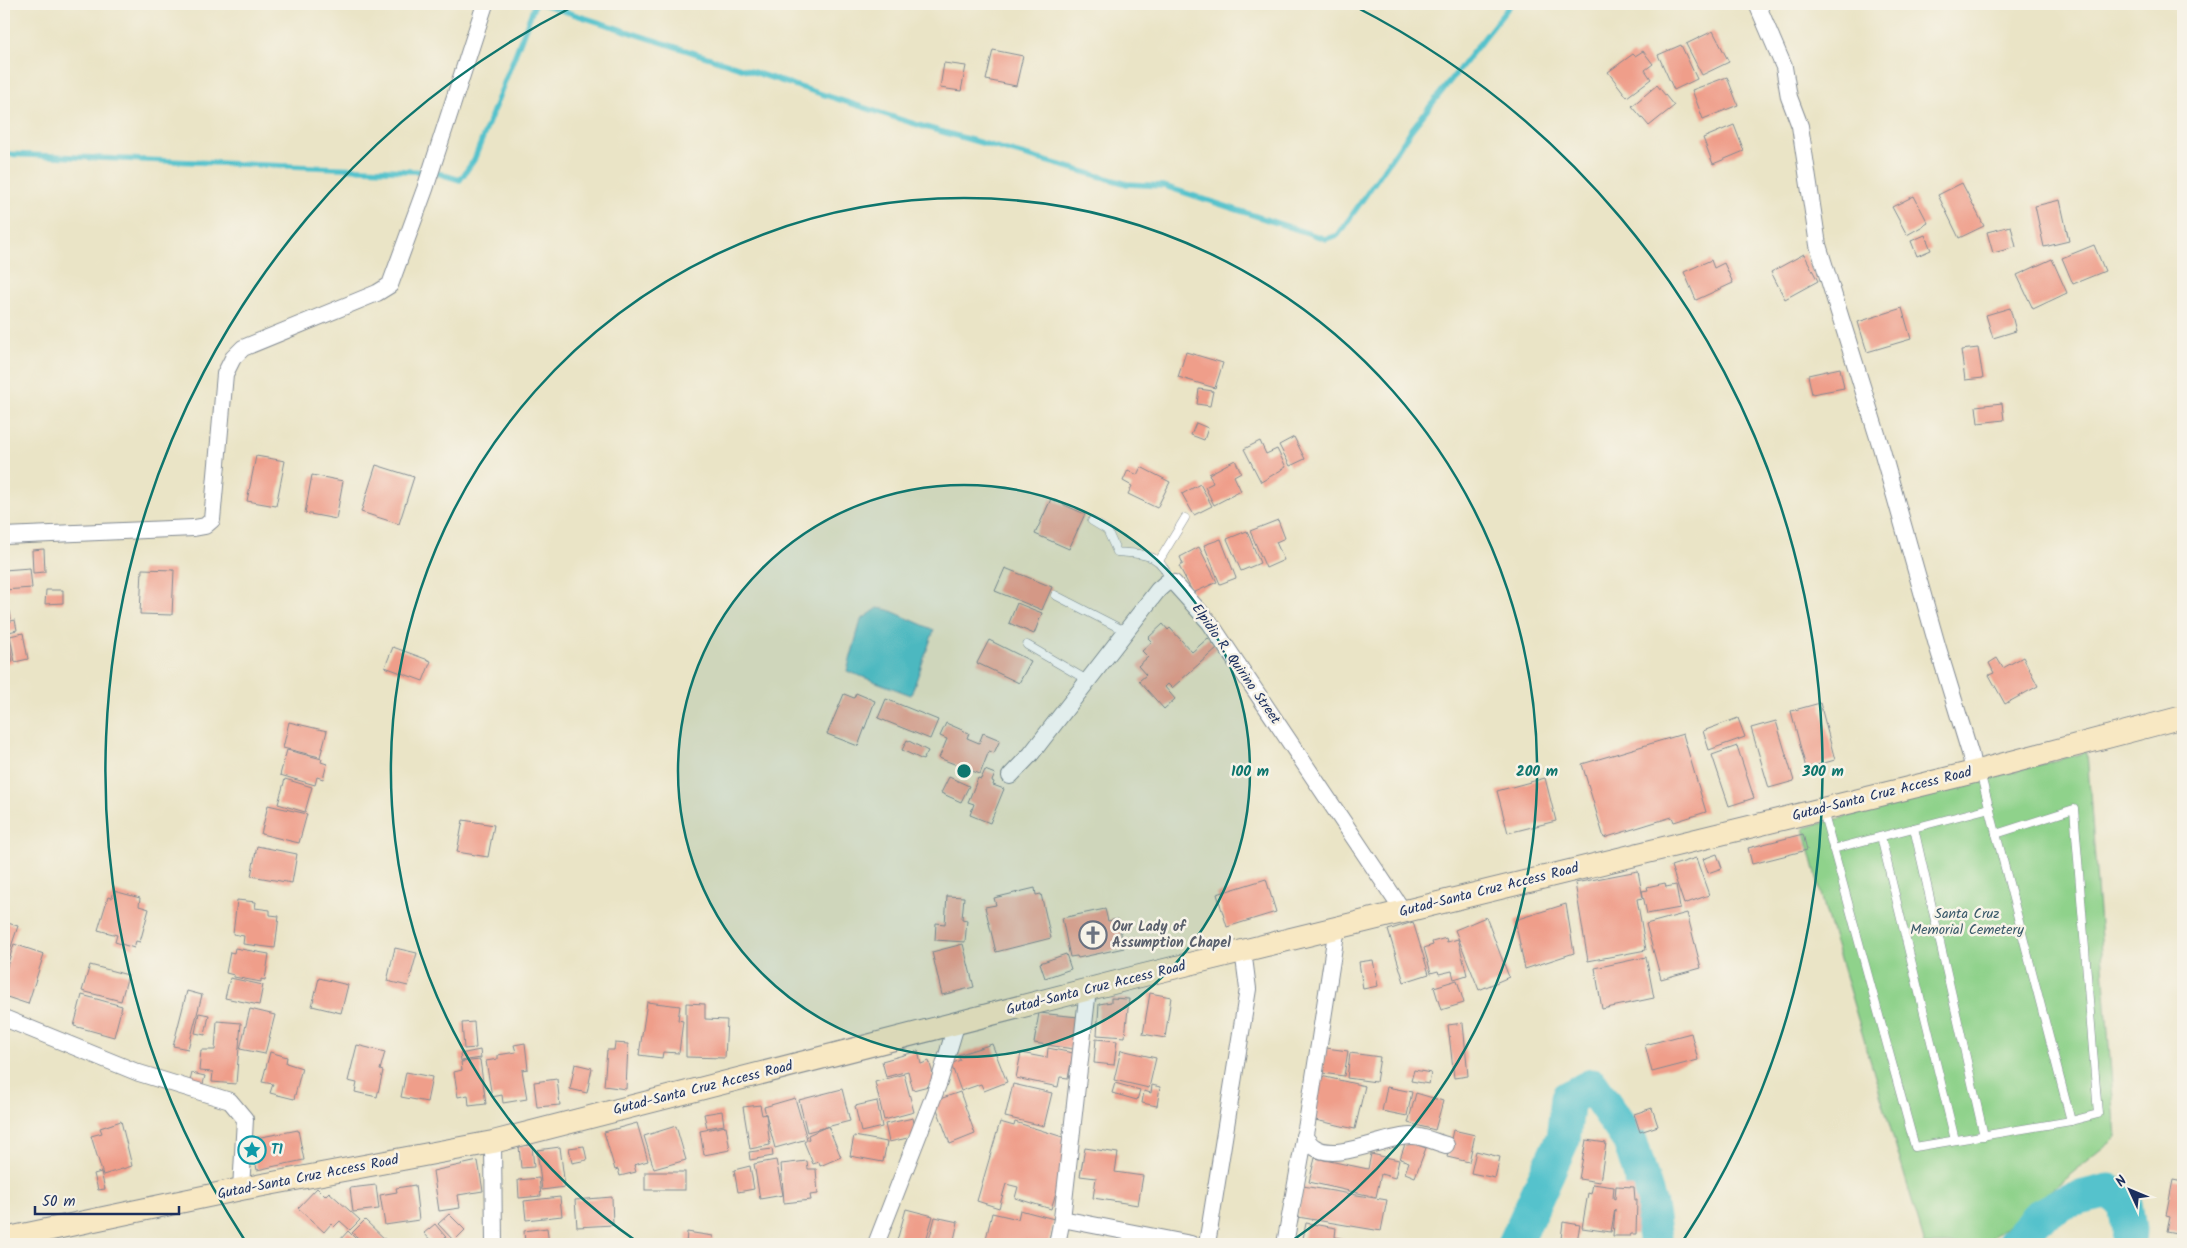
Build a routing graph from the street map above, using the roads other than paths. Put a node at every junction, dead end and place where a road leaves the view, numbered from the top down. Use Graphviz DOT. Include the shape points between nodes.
graph roads {
  1 [pos="485,4"];
  2 [pos="1757,4"];
  3 [pos="1185,518"];
  4 [pos="1092,521"];
  5 [pos="4,536"];
  6 [pos="1159,561"];
  7 [pos="1170,583"];
  8 [pos="1055,595"];
  9 [pos="1125,631"];
  10 [pos="1027,645"];
  11 [pos="1087,680"];
  12 [pos="2183,717"];
  13 [pos="1977,771"];
  14 [pos="1010,776"];
  15 [pos="1990,808"];
  16 [pos="1822,809"];
  17 [pos="1914,828"];
  18 [pos="1996,834"];
  19 [pos="1881,837"];
  20 [pos="1833,849"];
  21 [pos="1403,911"];
  22 [pos="1337,928"];
  23 [pos="1243,950"];
  24 [pos="1088,989"];
  25 [pos="4,1018"];
  26 [pos="958,1022"];
  27 [pos="2071,1121"];
  28 [pos="1304,1136"];
  29 [pos="1984,1136"];
  30 [pos="1955,1140"];
  31 [pos="493,1142"];
  32 [pos="1446,1145"];
  33 [pos="241,1189"];
  34 [pos="1062,1219"];
  35 [pos="4,1239"];
  36 [pos="494,1244"];
  37 [pos="876,1244"];
  38 [pos="1057,1244"];
  39 [pos="1191,1244"];
  40 [pos="1207,1244"];
  41 [pos="1285,1244"];
  1 -- 5 [label="street" via="425,189 390,284 243,348 225,374 212,520 205,526"];
  2 -- 13 [label="street" via="1784,67 1789,96 1800,126 1818,245"];
  3 -- 6 [label="lane"];
  4 -- 6 [label="lane" via="1107,530 1117,552"];
  6 -- 7 [label="lane"];
  7 -- 9 [label="street" via="1158,590"];
  7 -- 21 [label="street, Elpidio R. Quirino Street" via="1178,585 1210,623"];
  8 -- 9 [label="lane"];
  9 -- 11 [label="street"];
  10 -- 11 [label="lane"];
  11 -- 14 [label="street" via="1031,754"];
  12 -- 13 [label="main road, Gutad-Santa Cruz Access Road"];
  13 -- 15 [label="lane"];
  13 -- 16 [label="main road, Gutad-Santa Cruz Access Road"];
  15 -- 17 [label="lane"];
  15 -- 18 [label="lane"];
  16 -- 20 [label="lane"];
  16 -- 21 [label="main road, Gutad-Santa Cruz Access Road"];
  17 -- 19 [label="lane"];
  17 -- 29 [label="lane"];
  18 -- 27 [label="lane"];
  18 -- 27 [label="lane" via="2074,809 2098,1114"];
  19 -- 20 [label="lane"];
  19 -- 30 [label="lane"];
  20 -- 30 [label="lane" via="1915,1147"];
  21 -- 22 [label="main road, Gutad-Santa Cruz Access Road"];
  22 -- 23 [label="main road, Gutad-Santa Cruz Access Road"];
  22 -- 28 [label="street"];
  23 -- 24 [label="main road, Gutad-Santa Cruz Access Road"];
  23 -- 40 [label="street" via="1248,988"];
  24 -- 26 [label="main road, Gutad-Santa Cruz Access Road"];
  24 -- 34 [label="street"];
  25 -- 33 [label="street" via="139,1074 230,1101 245,1119"];
  26 -- 31 [label="main road, Gutad-Santa Cruz Access Road"];
  26 -- 37 [label="street"];
  27 -- 29 [label="lane"];
  28 -- 32 [label="street" via="1315,1148 1327,1150 1350,1151 1387,1139 1412,1136"];
  28 -- 41 [label="street"];
  29 -- 30 [label="lane"];
  31 -- 33 [label="main road, Gutad-Santa Cruz Access Road"];
  31 -- 36 [label="street"];
  33 -- 35 [label="main road, Gutad-Santa Cruz Access Road"];
  34 -- 38 [label="street"];
  34 -- 39 [label="street"];
}
